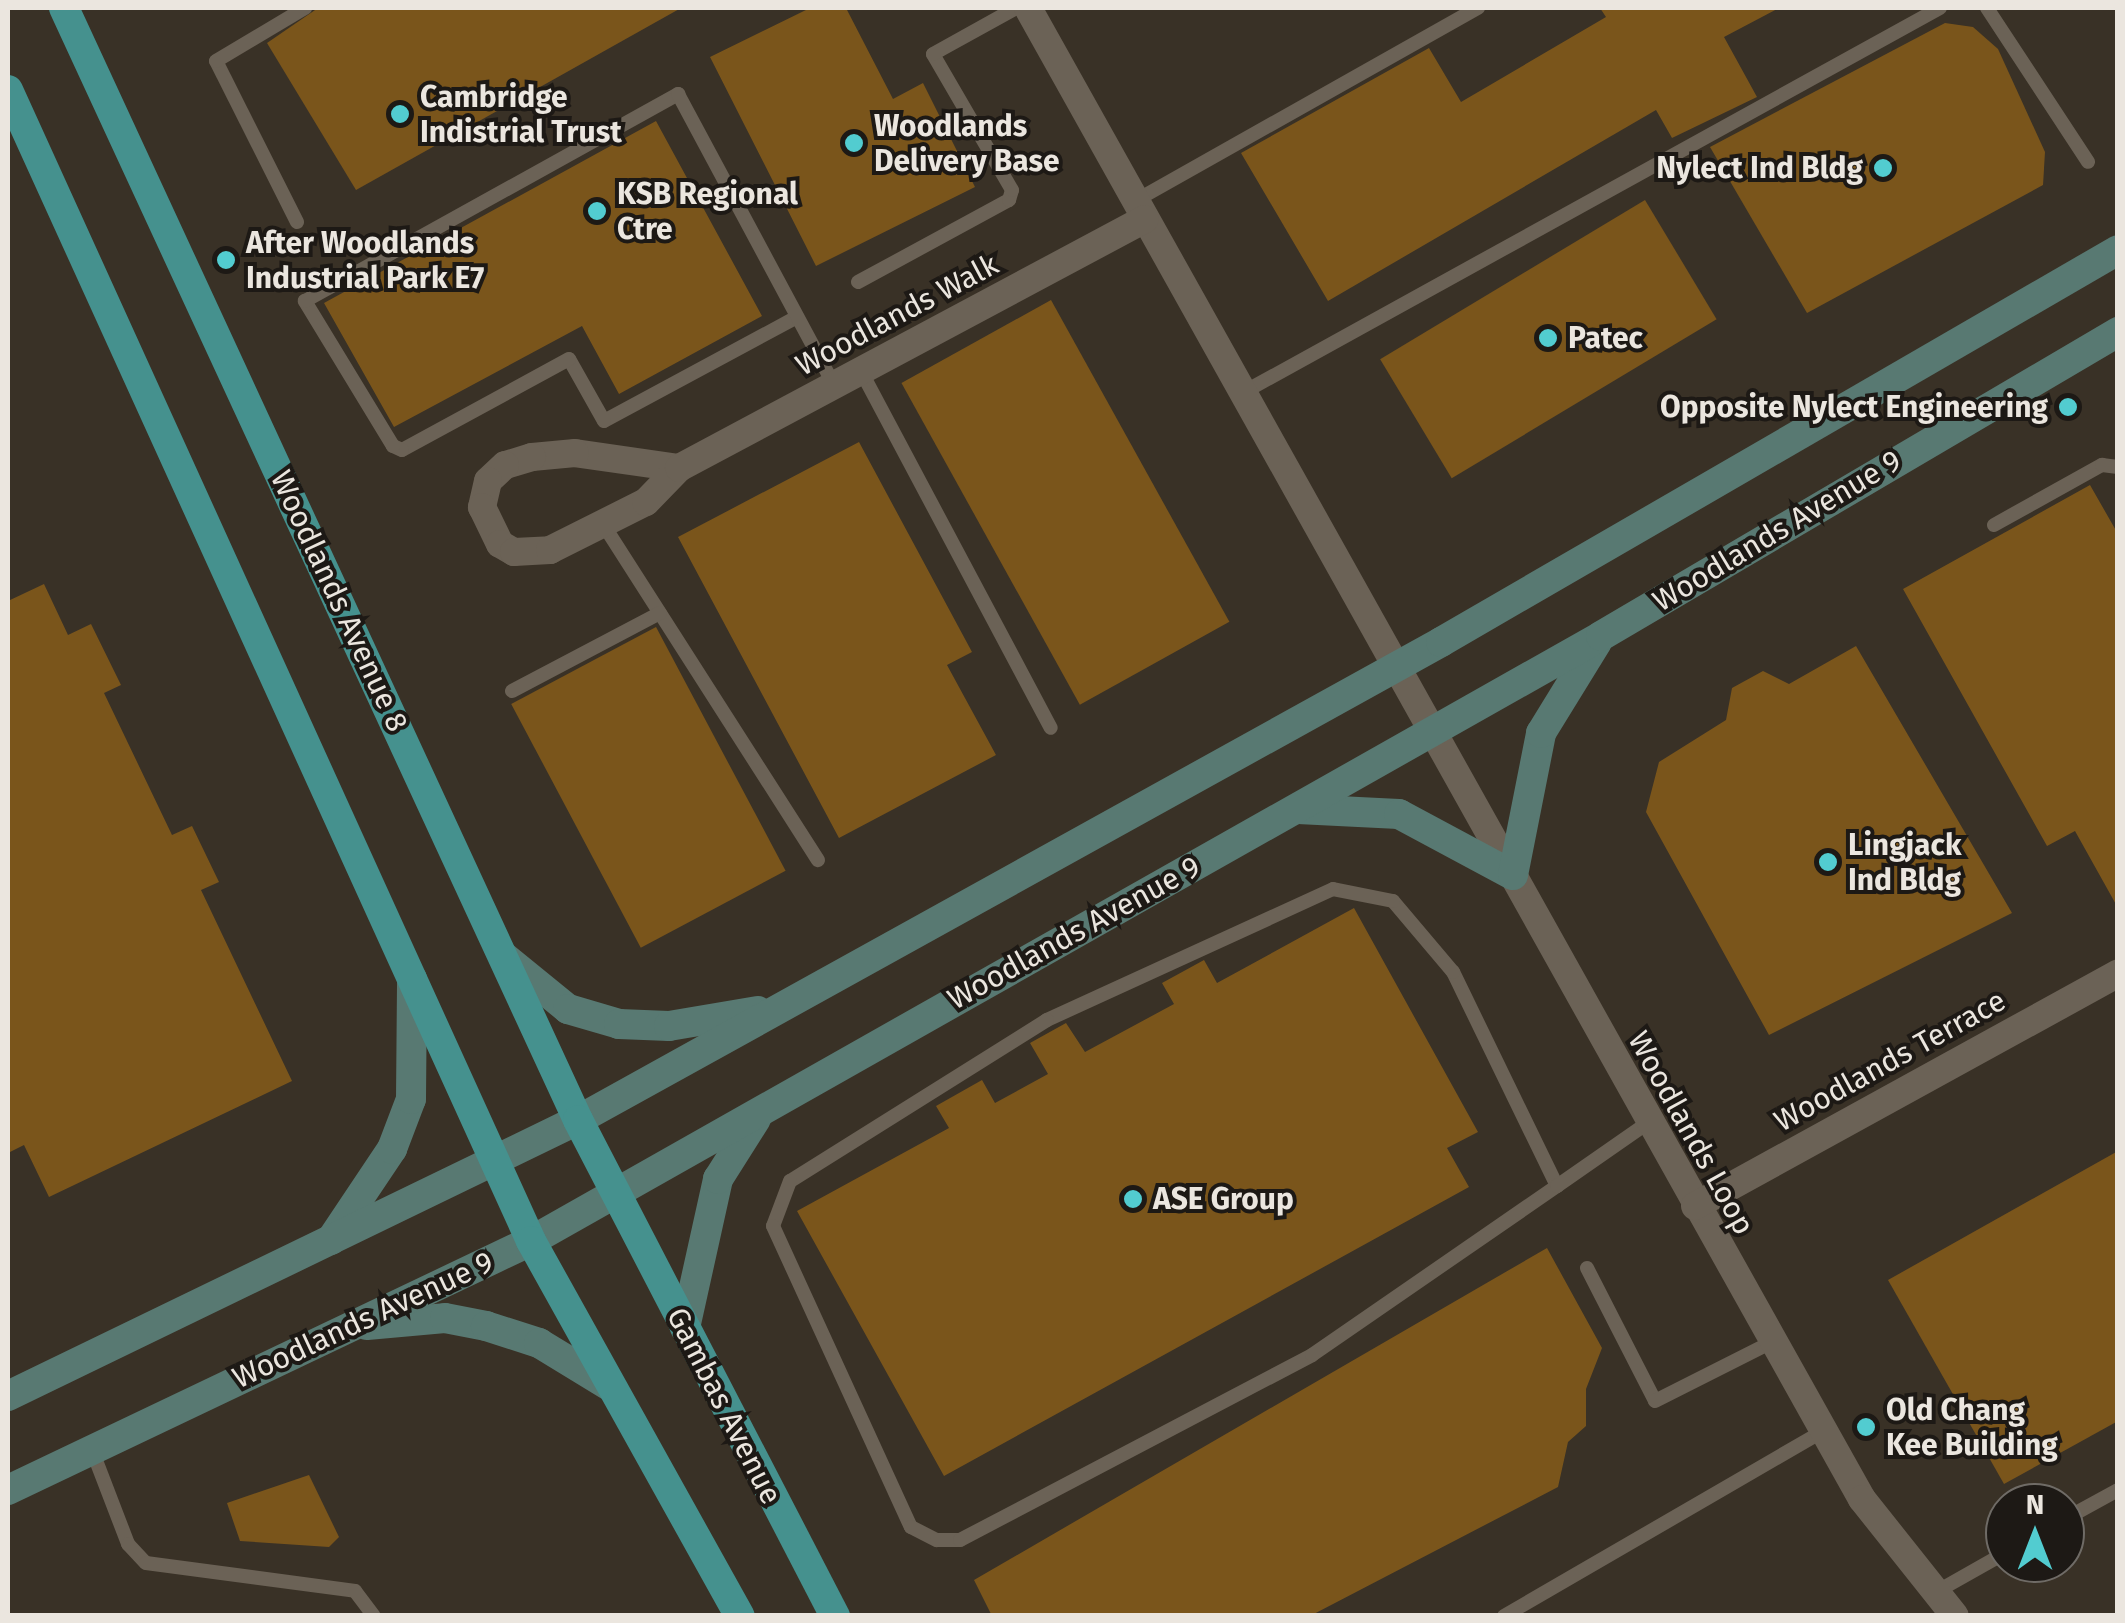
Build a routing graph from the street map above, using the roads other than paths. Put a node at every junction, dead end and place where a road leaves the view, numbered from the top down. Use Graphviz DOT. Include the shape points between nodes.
graph roads {
  1 [pos="64,8"];
  2 [pos="305,8"];
  3 [pos="1016,8"];
  4 [pos="1028,8"];
  5 [pos="1478,8"];
  6 [pos="1940,8"];
  7 [pos="1988,8"];
  8 [pos="8,90"];
  9 [pos="2088,162"];
  10 [pos="1140,210"];
  11 [pos="298,222"];
  12 [pos="2118,250"];
  13 [pos="858,282"];
  14 [pos="797,317"];
  15 [pos="2118,332"];
  16 [pos="861,371"];
  17 [pos="834,386"];
  18 [pos="1244,392"];
  19 [pos="679,468"];
  20 [pos="2118,468"];
  21 [pos="602,524"];
  22 [pos="1994,525"];
  23 [pos="660,613"];
  24 [pos="1601,636"];
  25 [pos="1400,663"];
  26 [pos="512,691"];
  27 [pos="1051,728"];
  28 [pos="1432,731"];
  29 [pos="1290,809"];
  30 [pos="818,860"];
  31 [pos="1514,876"];
  32 [pos="503,956"];
  33 [pos="2118,973"];
  34 [pos="412,978"];
  35 [pos="782,1007"];
  36 [pos="761,1112"];
  37 [pos="578,1120"];
  38 [pos="1649,1122"];
  39 [pos="495,1164"];
  40 [pos="1557,1186"];
  41 [pos="618,1193"];
  42 [pos="1695,1206"];
  43 [pos="532,1241"];
  44 [pos="329,1243"];
  45 [pos="1588,1268"];
  46 [pos="348,1326"];
  47 [pos="686,1328"];
  48 [pos="1772,1342"];
  49 [pos="608,1385"];
  50 [pos="8,1396"];
  51 [pos="1823,1432"];
  52 [pos="92,1449"];
  53 [pos="8,1490"];
  54 [pos="2118,1490"];
  55 [pos="2085,1509"];
  56 [pos="1985,1564"];
  57 [pos="1936,1592"];
  58 [pos="374,1616"];
  59 [pos="740,1616"];
  60 [pos="835,1616"];
  61 [pos="1504,1616"];
  62 [pos="1955,1616"];
  1 -- 32 [label="main road, Woodlands Avenue 8"];
  2 -- 11 [label="lane" via="216,62"];
  3 -- 13 [label="lane" via="933,54 1012,190 1009,200"];
  4 -- 10 [label="street"];
  5 -- 10 [label="lane"];
  6 -- 18 [label="lane"];
  7 -- 9 [label="lane"];
  8 -- 34 [label="main road"];
  10 -- 16 [label="street, Woodlands Walk"];
  10 -- 18 [label="street"];
  12 -- 25 [label="main road"];
  14 -- 14 [label="lane" via="686,98 671,94 305,301 392,446 402,450 569,359 604,422"];
  14 -- 17 [label="lane"];
  15 -- 24 [label="main road, Woodlands Avenue 9"];
  16 -- 17 [label="street, Woodlands Walk"];
  16 -- 27 [label="lane"];
  17 -- 19 [label="street, Woodlands Walk"];
  18 -- 25 [label="street"];
  19 -- 21 [label="street, Woodlands Walk" via="646,502"];
  19 -- 21 [label="street, Woodlands Walk" via="574,453 504,465 488,481 482,507 488,529 514,552 550,550"];
  20 -- 22 [label="lane" via="2102,466"];
  21 -- 23 [label="lane"];
  23 -- 26 [label="lane"];
  23 -- 30 [label="lane"];
  24 -- 28 [label="main road, Woodlands Avenue 9"];
  24 -- 31 [label="main road" via="1542,733"];
  25 -- 28 [label="street, Woodlands Loop"];
  25 -- 35 [label="main road"];
  28 -- 29 [label="main road, Woodlands Avenue 9"];
  28 -- 31 [label="street, Woodlands Loop"];
  29 -- 31 [label="main road" via="1399,814"];
  29 -- 36 [label="main road, Woodlands Avenue 9"];
  31 -- 38 [label="street, Woodlands Loop"];
  32 -- 35 [label="main road" via="568,1009 619,1024 669,1026"];
  32 -- 37 [label="main road, Woodlands Avenue 8"];
  33 -- 42 [label="street, Woodlands Terrace"];
  34 -- 39 [label="main road"];
  34 -- 44 [label="main road" via="410,1099 392,1149"];
  35 -- 37 [label="main road"];
  36 -- 41 [label="main road, Woodlands Avenue 9"];
  36 -- 47 [label="main road" via="718,1178"];
  37 -- 39 [label="main road"];
  37 -- 41 [label="main road, Woodlands Avenue 8"];
  38 -- 40 [label="lane"];
  38 -- 42 [label="street, Woodlands Loop"];
  39 -- 43 [label="main road"];
  39 -- 44 [label="main road"];
  40 -- 40 [label="lane" via="1312,1356 960,1540 937,1540 911,1527 773,1226 790,1182 1046,1020 1333,889 1392,901 1453,972"];
  41 -- 43 [label="main road, Woodlands Avenue 9"];
  41 -- 47 [label="main road, Gambas Avenue"];
  42 -- 48 [label="street, Woodlands Loop"];
  43 -- 46 [label="main road, Woodlands Avenue 9"];
  43 -- 49 [label="main road"];
  44 -- 50 [label="main road"];
  45 -- 48 [label="lane" via="1654,1401"];
  46 -- 49 [label="main road" via="445,1318 486,1326 539,1343"];
  46 -- 52 [label="main road, Woodlands Avenue 9"];
  47 -- 60 [label="main road, Gambas Avenue"];
  48 -- 51 [label="street, Woodlands Loop"];
  49 -- 59 [label="main road"];
  51 -- 57 [label="street, Woodlands Loop" via="1862,1499"];
  51 -- 61 [label="lane"];
  52 -- 53 [label="main road, Woodlands Avenue 9"];
  52 -- 58 [label="lane" via="128,1544 146,1563 355,1591"];
  54 -- 55 [label="lane"];
  56 -- 57 [label="lane"];
  57 -- 62 [label="street, Woodlands Loop"];
}
